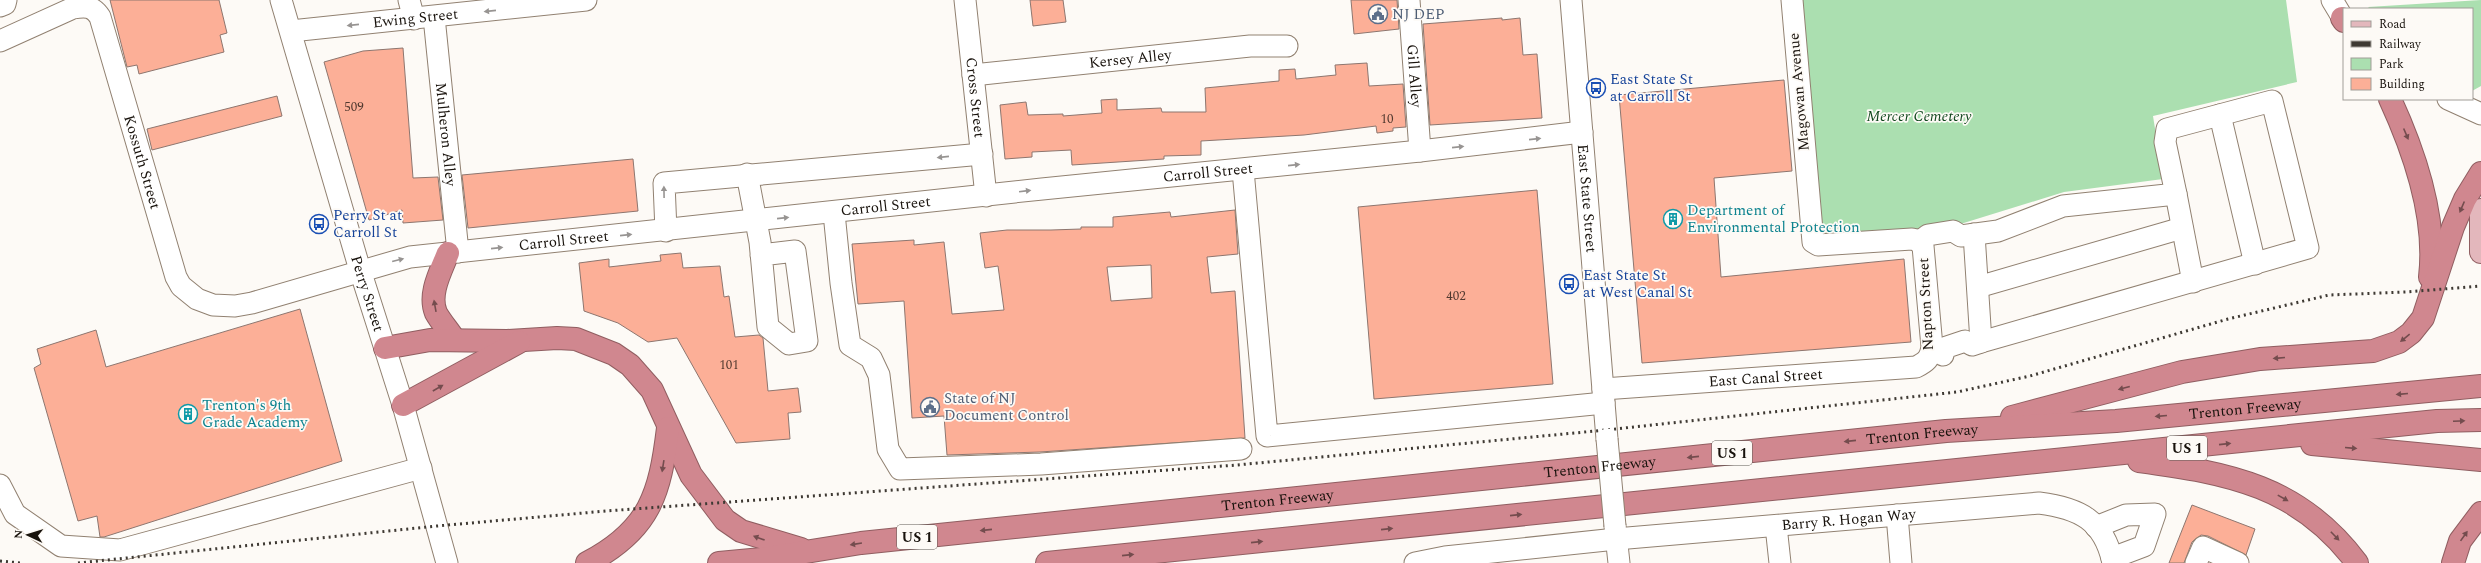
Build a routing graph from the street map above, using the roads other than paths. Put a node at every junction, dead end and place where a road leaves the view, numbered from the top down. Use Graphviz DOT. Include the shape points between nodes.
graph roads {
  1 [pos="6,0"];
  2 [pos="282,0"];
  3 [pos="586,0"];
  4 [pos="965,0"];
  5 [pos="1409,0"];
  6 [pos="1571,0"];
  7 [pos="1792,0"];
  8 [pos="528,3"];
  9 [pos="0,6"];
  10 [pos="97,9"];
  11 [pos="419,12"];
  12 [pos="291,31"];
  13 [pos="0,41"];
  14 [pos="1287,46"];
  15 [pos="973,74"];
  16 [pos="2390,100"];
  17 [pos="2450,100"];
  18 [pos="2481,114"];
  19 [pos="2220,115"];
  20 [pos="1582,132"];
  21 [pos="1420,151"];
  22 [pos="982,154"];
  23 [pos="1243,170"];
  24 [pos="2481,173"];
  25 [pos="747,174"];
  26 [pos="2176,194"];
  27 [pos="986,196"];
  28 [pos="2481,210"];
  29 [pos="834,213"];
  30 [pos="755,221"];
  31 [pos="2182,228"];
  32 [pos="666,231"];
  33 [pos="1967,235"];
  34 [pos="1921,244"];
  35 [pos="453,252"];
  36 [pos="2481,252"];
  37 [pos="761,255"];
  38 [pos="2255,264"];
  39 [pos="360,270"];
  40 [pos="2193,282"];
  41 [pos="1978,288"];
  42 [pos="197,299"];
  43 [pos="2425,312"];
  44 [pos="454,339"];
  45 [pos="524,340"];
  46 [pos="1977,343"];
  47 [pos="385,348"];
  48 [pos="1934,357"];
  49 [pos="2481,386"];
  50 [pos="1603,396"];
  51 [pos="403,405"];
  52 [pos="2481,420"];
  53 [pos="668,428"];
  54 [pos="1946,431"];
  55 [pos="2271,439"];
  56 [pos="1240,449"];
  57 [pos="2103,456"];
  58 [pos="2481,460"];
  59 [pos="421,468"];
  60 [pos="0,485"];
  61 [pos="2481,513"];
  62 [pos="1897,515"];
  63 [pos="1776,526"];
  64 [pos="2096,527"];
  65 [pos="1616,533"];
  66 [pos="810,551"];
  67 [pos="2112,561"];
  68 [pos="447,562"];
  69 [pos="587,563"];
  70 [pos="720,563"];
  71 [pos="1047,563"];
  72 [pos="1414,563"];
  73 [pos="1619,563"];
  74 [pos="1780,563"];
  75 [pos="1901,563"];
  76 [pos="2196,563"];
  77 [pos="2238,563"];
  78 [pos="2357,563"];
  79 [pos="2453,563"];
  1 -- 9 [label="street" via="5,4"];
  2 -- 12 [label="street, Perry Street"];
  3 -- 8 [label="street, Ewing Street"];
  4 -- 15 [label="street, Cross Street"];
  5 -- 21 [label="street, Gill Alley"];
  6 -- 20 [label="street, East State Street"];
  7 -- 34 [label="street, Magowan Avenue" via="1813,242 1818,245 1912,239"];
  8 -- 11 [label="street, Ewing Street, one-way"];
  10 -- 13 [label="street" via="86,6 73,8"];
  10 -- 42 [label="street, Kossuth Street" via="170,259 181,286"];
  11 -- 12 [label="street, Ewing Street, one-way"];
  11 -- 35 [label="street, Mulheron Alley"];
  12 -- 39 [label="street, Perry Street"];
  14 -- 15 [label="street, Kersey Alley" via="1242,47"];
  15 -- 22 [label="street, Cross Street"];
  16 -- 43 [label="highway, one-way" via="2408,137 2420,179 2431,262"];
  17 -- 18 [label="street"];
  19 -- 26 [label="street" via="2167,128 2165,142"];
  19 -- 38 [label="street"];
  19 -- 38 [label="street" via="2272,101 2308,248"];
  21 -- 20 [label="street, Carroll Street, one-way"];
  20 -- 50 [label="street, East State Street"];
  23 -- 21 [label="street, Carroll Street, one-way"];
  22 -- 25 [label="street, one-way" via="808,171"];
  22 -- 27 [label="street, Cross Street"];
  27 -- 23 [label="street, Carroll Street, one-way"];
  23 -- 50 [label="street, East Canal Street" via="1267,436"];
  24 -- 43 [label="highway, one-way" via="2465,199 2453,227"];
  25 -- 30 [label="street"];
  32 -- 25 [label="street, one-way" via="664,183"];
  26 -- 31 [label="street"];
  26 -- 33 [label="street" via="2063,206 1998,231"];
  27 -- 29 [label="street, Carroll Street"];
  28 -- 36 [label="main road"];
  30 -- 29 [label="street, Carroll Street, one-way"];
  29 -- 56 [label="street" via="850,345 871,358 879,375 888,449 900,469 1042,464"];
  30 -- 32 [label="street, Carroll Street"];
  30 -- 37 [label="street"];
  31 -- 40 [label="street"];
  31 -- 41 [label="street"];
  35 -- 32 [label="street, Carroll Street, one-way"];
  33 -- 34 [label="street" via="1958,242"];
  33 -- 41 [label="street"];
  34 -- 48 [label="street, Napton Street"];
  39 -- 35 [label="street, Carroll Street, one-way" via="410,257"];
  44 -- 35 [label="highway, one-way" via="436,313 434,303 439,273"];
  38 -- 40 [label="street"];
  39 -- 42 [label="street, Carroll Street" via="252,304 213,305"];
  39 -- 47 [label="street, Perry Street"];
  40 -- 46 [label="street"];
  41 -- 46 [label="street"];
  43 -- 54 [label="highway, one-way" via="2411,333 2389,348 2253,360 2203,368 2058,406"];
  44 -- 45 [label="highway"];
  44 -- 47 [label="highway" via="425,340"];
  51 -- 45 [label="highway, one-way"];
  45 -- 53 [label="highway" via="576,339 614,354 630,365 652,390"];
  46 -- 48 [label="street" via="1965,341 1950,345"];
  47 -- 51 [label="street, Perry Street"];
  48 -- 50 [label="street, East Canal Street" via="1916,367"];
  49 -- 54 [label="highway, Trenton Freeway / US 1, one-way" via="2116,421"];
  50 -- 65 [label="street, East State Street, bridge"];
  51 -- 59 [label="street, Perry Street"];
  55 -- 52 [label="highway, US 1, one-way"];
  66 -- 53 [label="highway, one-way" via="747,534 725,520 691,476"];
  53 -- 69 [label="highway, one-way" via="663,471 645,515 625,539 607,553"];
  54 -- 66 [label="highway, Trenton Freeway / US 1, one-way" via="861,543"];
  57 -- 55 [label="highway, US 1, one-way"];
  55 -- 58 [label="highway, one-way"];
  71 -- 57 [label="highway, US 1, one-way"];
  57 -- 78 [label="highway, one-way" via="2226,475 2256,486 2295,505 2325,526"];
  59 -- 60 [label="street" via="120,550 61,546 15,514"];
  59 -- 68 [label="street, Perry Street"];
  79 -- 61 [label="highway, one-way" via="2460,541"];
  62 -- 63 [label="street, Barry R. Hogan Way"];
  62 -- 64 [label="street, Barry R. Hogan Way" via="2040,503 2065,506 2079,513"];
  62 -- 75 [label="street"];
  63 -- 65 [label="street, Barry R. Hogan Way"];
  63 -- 74 [label="street"];
  64 -- 67 [label="street, Barry R. Hogan Way" via="2103,535"];
  64 -- 67 [label="street" via="2126,515 2155,514 2144,546"];
  65 -- 72 [label="street, Barry R. Hogan Way"];
  65 -- 73 [label="street, East State Street"];
  66 -- 70 [label="highway, Trenton Freeway / US 1"];
  76 -- 77 [label="street" via="2203,547"];
}
